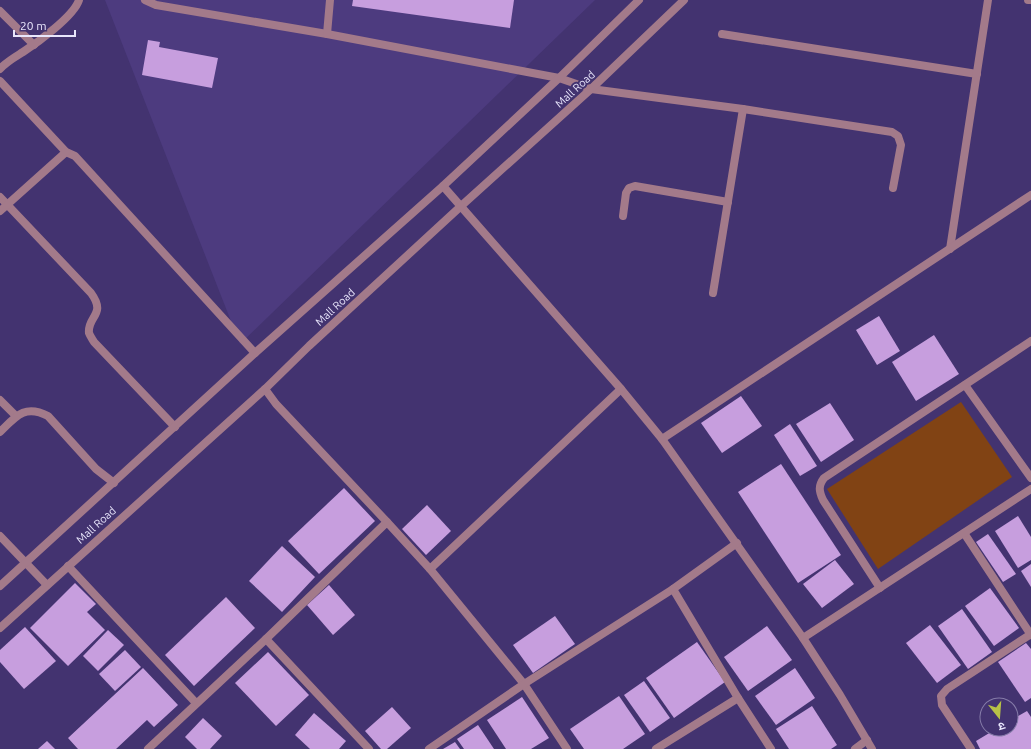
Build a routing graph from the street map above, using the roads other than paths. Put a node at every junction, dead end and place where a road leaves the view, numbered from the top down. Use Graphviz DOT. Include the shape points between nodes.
graph roads {
  1 [pos="79,0"];
  2 [pos="145,0"];
  3 [pos="330,0"];
  4 [pos="639,0"];
  5 [pos="684,0"];
  6 [pos="988,0"];
  7 [pos="1028,0"];
  8 [pos="1031,0"];
  9 [pos="0,11"];
  10 [pos="327,34"];
  11 [pos="722,34"];
  12 [pos="34,45"];
  13 [pos="0,69"];
  14 [pos="976,74"];
  15 [pos="559,78"];
  16 [pos="0,81"];
  17 [pos="591,89"];
  18 [pos="742,109"];
  19 [pos="66,152"];
  20 [pos="443,186"];
  21 [pos="893,188"];
  22 [pos="1031,195"];
  23 [pos="0,197"];
  24 [pos="728,202"];
  25 [pos="7,204"];
  26 [pos="460,207"];
  27 [pos="0,211"];
  28 [pos="623,216"];
  29 [pos="950,248"];
  30 [pos="713,293"];
  31 [pos="1031,341"];
  32 [pos="255,353"];
  33 [pos="966,384"];
  34 [pos="265,389"];
  35 [pos="621,389"];
  36 [pos="0,400"];
  37 [pos="16,416"];
  38 [pos="175,427"];
  39 [pos="0,432"];
  40 [pos="662,439"];
  41 [pos="1031,478"];
  42 [pos="114,483"];
  43 [pos="1031,490"];
  44 [pos="387,522"];
  45 [pos="964,533"];
  46 [pos="0,536"];
  47 [pos="737,543"];
  48 [pos="26,562"];
  49 [pos="68,566"];
  50 [pos="430,568"];
  51 [pos="47,585"];
  52 [pos="0,586"];
  53 [pos="673,588"];
  54 [pos="880,588"];
  55 [pos="0,628"];
  56 [pos="1031,634"];
  57 [pos="803,638"];
  58 [pos="266,639"];
  59 [pos="524,684"];
  60 [pos="738,698"];
  61 [pos="196,703"];
  62 [pos="867,740"];
  63 [pos="148,749"];
  64 [pos="369,749"];
  65 [pos="429,749"];
  66 [pos="567,749"];
  67 [pos="656,749"];
  68 [pos="771,749"];
  69 [pos="855,749"];
  70 [pos="872,749"];
  71 [pos="971,749"];
  1 -- 12 [label="street" via="71,14"];
  2 -- 10 [label="street" via="156,5"];
  3 -- 10 [label="street"];
  4 -- 15 [label="street, Mall Road"];
  5 -- 17 [label="street, Mall Road"];
  6 -- 14 [label="street"];
  7 -- 8 [label="street"];
  9 -- 12 [label="street"];
  10 -- 15 [label="street"];
  11 -- 14 [label="street"];
  12 -- 13 [label="street"];
  14 -- 29 [label="street"];
  15 -- 17 [label="street"];
  15 -- 20 [label="street, Mall Road"];
  16 -- 19 [label="street"];
  17 -- 18 [label="street"];
  17 -- 26 [label="street, Mall Road"];
  18 -- 21 [label="street" via="892,132 898,136 901,145"];
  18 -- 24 [label="street"];
  19 -- 25 [label="street"];
  19 -- 32 [label="street" via="75,156"];
  20 -- 26 [label="street"];
  20 -- 32 [label="street, Mall Road"];
  22 -- 29 [label="street"];
  23 -- 25 [label="street"];
  24 -- 28 [label="street" via="635,186 629,188 626,194"];
  24 -- 30 [label="street"];
  25 -- 27 [label="street"];
  25 -- 38 [label="street" via="96,300 98,308 89,333 94,342"];
  26 -- 34 [label="street, Mall Road"];
  26 -- 35 [label="street"];
  29 -- 40 [label="street"];
  31 -- 33 [label="street"];
  32 -- 38 [label="street, Mall Road"];
  33 -- 41 [label="street"];
  33 -- 54 [label="street" via="824,478 819,484 823,500"];
  34 -- 44 [label="street" via="276,404"];
  34 -- 49 [label="street, Mall Road"];
  35 -- 40 [label="street"];
  35 -- 50 [label="street"];
  36 -- 37 [label="street"];
  37 -- 39 [label="street"];
  37 -- 42 [label="street" via="28,411 38,411 48,416 96,469"];
  38 -- 42 [label="street, Mall Road"];
  40 -- 47 [label="street"];
  42 -- 48 [label="street, Mall Road"];
  43 -- 45 [label="street"];
  44 -- 50 [label="street"];
  44 -- 58 [label="street"];
  45 -- 54 [label="street"];
  45 -- 56 [label="street"];
  46 -- 48 [label="street"];
  47 -- 53 [label="street"];
  47 -- 57 [label="street"];
  48 -- 51 [label="street"];
  48 -- 52 [label="street, Mall Road"];
  49 -- 51 [label="street, Mall Road"];
  49 -- 61 [label="street"];
  50 -- 59 [label="street"];
  51 -- 55 [label="street, Mall Road"];
  53 -- 59 [label="street"];
  53 -- 60 [label="street"];
  54 -- 57 [label="street"];
  56 -- 71 [label="street" via="947,689 941,696 942,704"];
  57 -- 62 [label="street"];
  58 -- 61 [label="street"];
  58 -- 64 [label="street"];
  59 -- 65 [label="street"];
  59 -- 66 [label="street"];
  60 -- 67 [label="street"];
  60 -- 68 [label="street"];
  61 -- 63 [label="street"];
  62 -- 69 [label="street"];
  62 -- 70 [label="street"];
}
